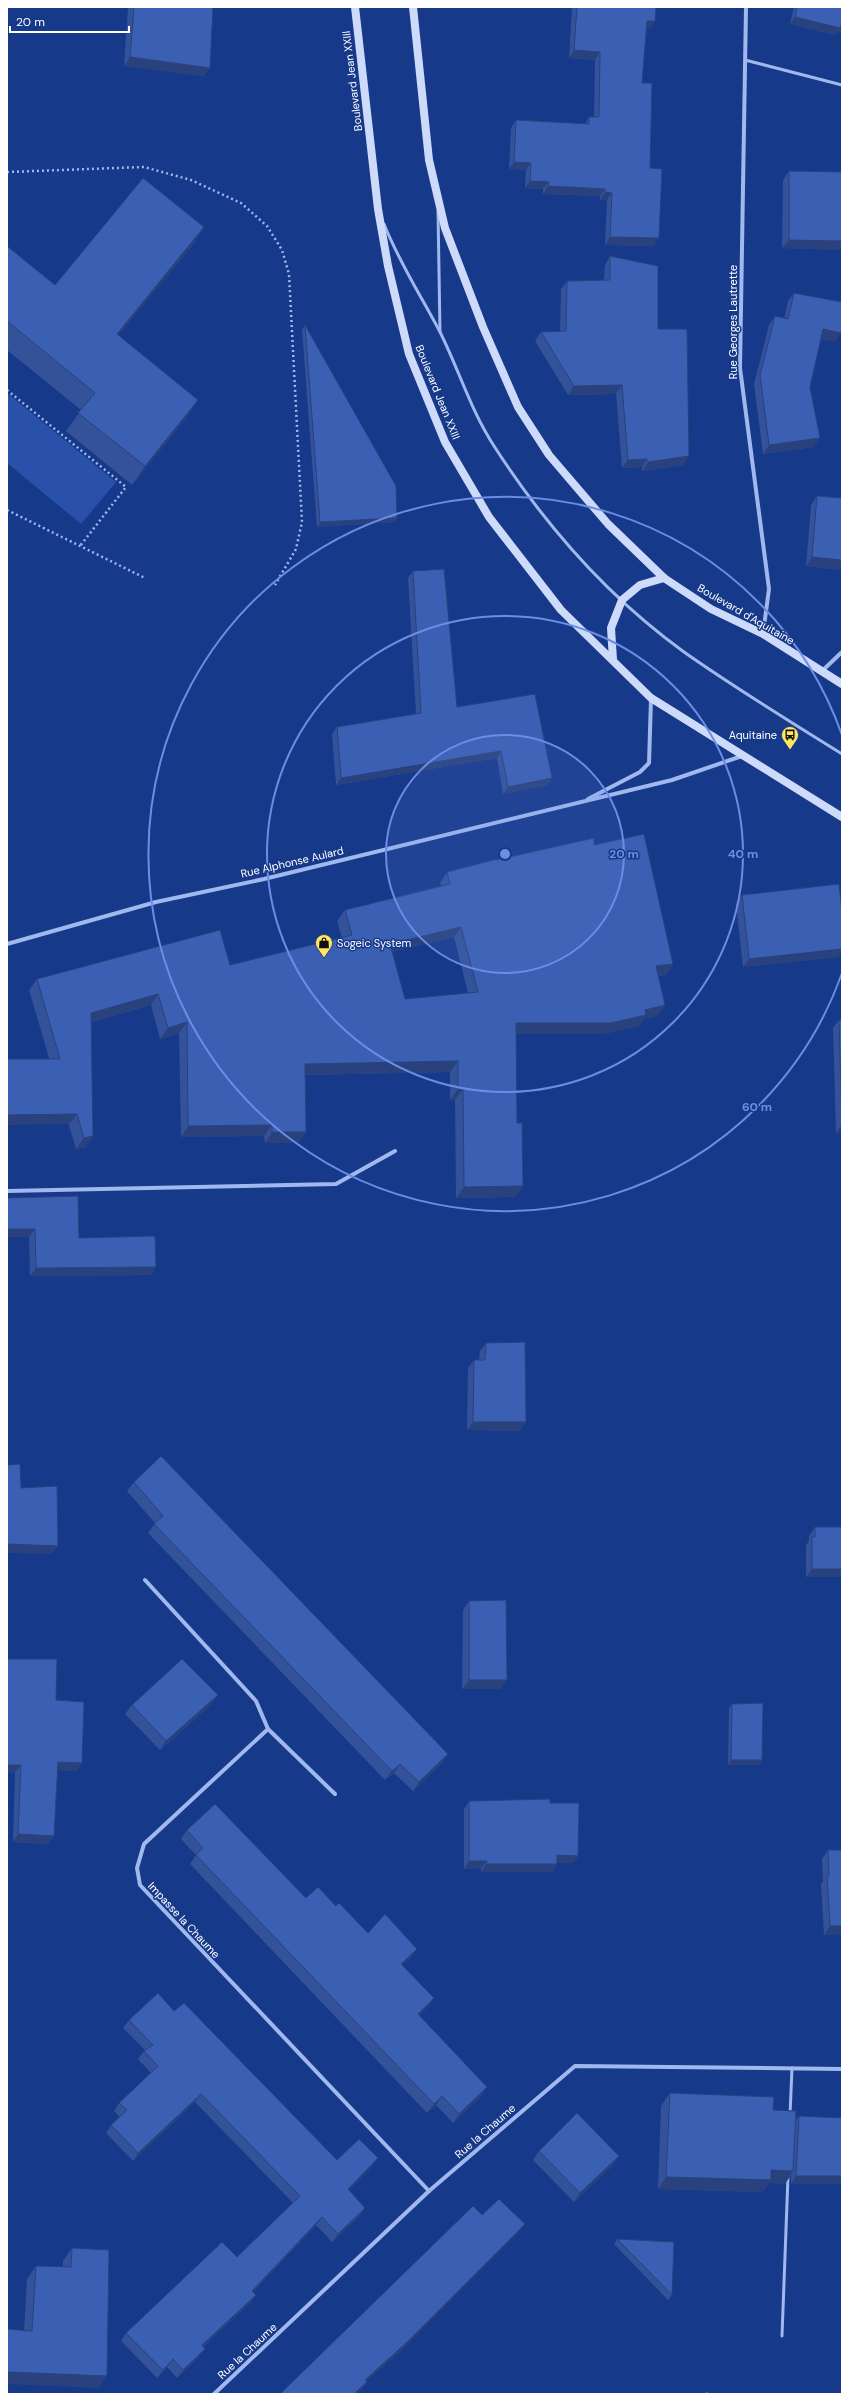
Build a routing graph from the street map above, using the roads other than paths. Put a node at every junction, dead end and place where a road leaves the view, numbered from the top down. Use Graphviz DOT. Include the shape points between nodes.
graph roads {
  1 [pos="355,7"];
  2 [pos="746,7"];
  3 [pos="414,9"];
  4 [pos="745,60"];
  5 [pos="842,85"];
  6 [pos="438,198"];
  7 [pos="378,209"];
  8 [pos="440,334"];
  9 [pos="664,578"];
  10 [pos="622,600"];
  11 [pos="763,634"];
  12 [pos="842,652"];
  13 [pos="612,660"];
  14 [pos="822,671"];
  15 [pos="842,684"];
  16 [pos="651,698"];
  17 [pos="842,754"];
  18 [pos="742,756"];
  19 [pos="583,802"];
  20 [pos="842,818"];
  21 [pos="7,944"];
  22 [pos="395,1151"];
  23 [pos="7,1191"];
  24 [pos="145,1580"];
  25 [pos="268,1730"];
  26 [pos="335,1794"];
  27 [pos="792,2068"];
  28 [pos="842,2069"];
  29 [pos="790,2123"];
  30 [pos="788,2171"];
  31 [pos="430,2191"];
  32 [pos="782,2336"];
  33 [pos="214,2394"];
  1 -- 7 [label="main road, Boulevard Jean XXIII"];
  2 -- 4 [label="street, Rue Georges Lautrette"];
  3 -- 6 [label="main road" via="429,160"];
  4 -- 5 [label="lane"];
  4 -- 11 [label="street, Rue Georges Lautrette" via="740,368 769,589"];
  6 -- 8 [label="lane"];
  6 -- 9 [label="main road" via="445,228 483,327 518,407 549,455 608,524"];
  7 -- 8 [label="lane" via="394,249"];
  7 -- 13 [label="main road, Boulevard Jean XXIII" via="388,266 409,354 445,442 489,517 556,604"];
  8 -- 10 [label="lane" via="468,397 497,451 539,511 592,572"];
  9 -- 10 [label="main road" via="640,585"];
  9 -- 11 [label="main road, Boulevard d'Aquitaine" via="711,609"];
  10 -- 13 [label="main road" via="611,628"];
  10 -- 17 [label="lane" via="684,652"];
  11 -- 14 [label="main road, Boulevard d'Aquitaine"];
  12 -- 14 [label="street"];
  13 -- 16 [label="main road"];
  14 -- 15 [label="main road, Boulevard d'Aquitaine"];
  16 -- 18 [label="main road"];
  16 -- 19 [label="street, Rue Alphonse Aulard" via="649,763 640,772"];
  18 -- 19 [label="street, Rue Alphonse Aulard" via="672,780"];
  18 -- 20 [label="main road"];
  19 -- 21 [label="street, Rue Alphonse Aulard" via="264,879 156,902"];
  22 -- 23 [label="street" via="336,1184"];
  24 -- 25 [label="street" via="256,1701"];
  25 -- 26 [label="street"];
  25 -- 31 [label="street, Impasse la Chaume" via="144,1844 137,1868 140,1885"];
  27 -- 28 [label="street, Rue la Chaume"];
  27 -- 29 [label="lane"];
  27 -- 31 [label="street, Rue la Chaume" via="575,2066"];
  30 -- 32 [label="lane"];
  31 -- 33 [label="street, Rue la Chaume"];
}
